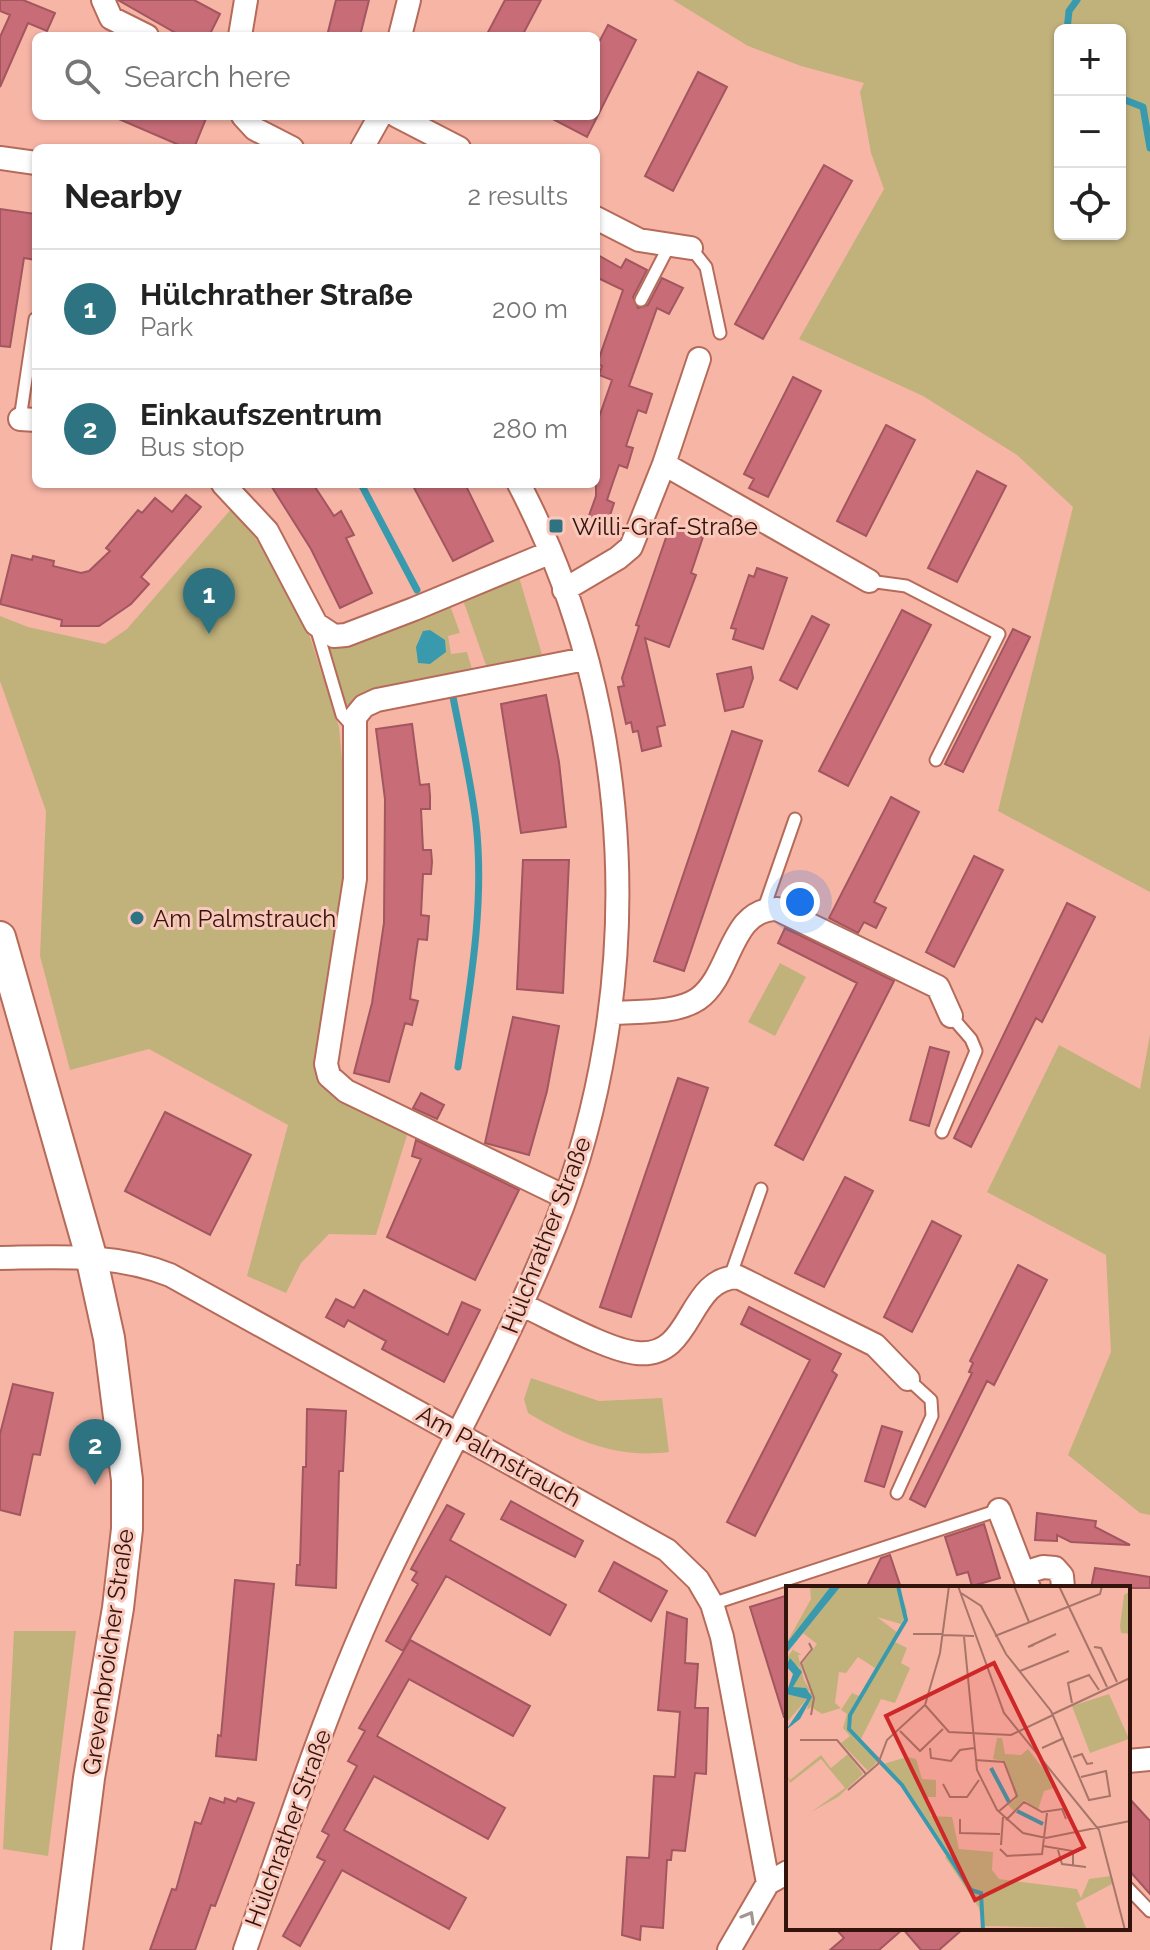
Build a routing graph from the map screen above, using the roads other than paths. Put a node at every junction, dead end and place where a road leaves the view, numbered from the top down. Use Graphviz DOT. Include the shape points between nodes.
graph roads {
  1 [pos="103,0"];
  2 [pos="246,0"];
  3 [pos="409,0"];
  4 [pos="139,32"];
  5 [pos="241,32"];
  6 [pos="401,32"];
  7 [pos="247,120"];
  8 [pos="378,120"];
  9 [pos="405,120"];
  10 [pos="284,144"];
  11 [pos="364,144"];
  12 [pos="451,144"];
  13 [pos="0,158"];
  14 [pos="32,162"];
  15 [pos="600,220"];
  16 [pos="680,247"];
  17 [pos="641,300"];
  18 [pos="720,333"];
  19 [pos="699,359"];
  20 [pos="32,362"];
  21 [pos="28,419"];
  22 [pos="664,464"];
  23 [pos="227,488"];
  24 [pos="521,488"];
  25 [pos="549,553"];
  26 [pos="869,581"];
  27 [pos="564,590"];
  28 [pos="316,624"];
  29 [pos="585,659"];
  30 [pos="352,726"];
  31 [pos="936,760"];
  32 [pos="795,819"];
  33 [pos="763,911"];
  34 [pos="0,937"];
  35 [pos="612,1013"];
  36 [pos="951,1016"];
  37 [pos="942,1132"];
  38 [pos="761,1189"];
  39 [pos="565,1197"];
  40 [pos="91,1256"];
  41 [pos="0,1258"];
  42 [pos="730,1277"];
  43 [pos="522,1305"];
  44 [pos="908,1379"];
  45 [pos="461,1433"];
  46 [pos="897,1493"];
  47 [pos="999,1510"];
  48 [pos="1026,1581"];
  49 [pos="1063,1586"];
  50 [pos="712,1604"];
  51 [pos="1150,1759"];
  52 [pos="1130,1761"];
  53 [pos="778,1877"];
  54 [pos="1130,1890"];
  55 [pos="1150,1911"];
  56 [pos="67,1950"];
  57 [pos="245,1950"];
  58 [pos="729,1950"];
  1 -- 4 [label="street" via="111,18"];
  2 -- 5 [label="street"];
  3 -- 6 [label="street"];
  7 -- 10 [label="street"];
  8 -- 11 [label="street"];
  9 -- 12 [label="street"];
  13 -- 14 [label="street"];
  15 -- 16 [label="street" via="639,240"];
  16 -- 17 [label="lane"];
  16 -- 18 [label="lane" via="706,267"];
  19 -- 22 [label="street"];
  20 -- 21 [label="lane"];
  22 -- 26 [label="street"];
  22 -- 27 [label="street" via="631,547"];
  23 -- 28 [label="street" via="267,531"];
  24 -- 25 [label="street, Hülchrather Straße"];
  25 -- 27 [label="street, Hülchrather Straße"];
  25 -- 28 [label="street" via="346,635 329,635"];
  26 -- 31 [label="lane" via="906,586 999,634"];
  27 -- 29 [label="street, Hülchrather Straße"];
  28 -- 30 [label="lane" via="342,715"];
  29 -- 30 [label="street" via="377,700 364,706"];
  29 -- 35 [label="street, Hülchrather Straße" via="608,757 617,840"];
  30 -- 39 [label="street" via="358,822 355,879 327,1047 329,1076 353,1095"];
  32 -- 33 [label="lane"];
  33 -- 35 [label="street" via="739,930 720,976 700,998 679,1007"];
  33 -- 36 [label="street" via="793,914 938,987"];
  34 -- 40 [label="main road, Grevenbroicher Straße"];
  35 -- 39 [label="street, Hülchrather Straße" via="593,1112"];
  36 -- 37 [label="lane" via="976,1051"];
  38 -- 42 [label="lane"];
  39 -- 43 [label="street, Hülchrather Straße"];
  40 -- 41 [label="street, Am Palmstrauch"];
  40 -- 45 [label="street, Am Palmstrauch" via="170,1275"];
  40 -- 56 [label="main road, Grevenbroicher Straße" via="117,1390 128,1500 118,1608"];
  42 -- 43 [label="street" via="708,1289 676,1341 655,1353 623,1350"];
  42 -- 44 [label="street" via="761,1285 875,1345"];
  43 -- 45 [label="street, Hülchrather Straße"];
  44 -- 46 [label="lane" via="931,1400 932,1416"];
  45 -- 50 [label="street, Am Palmstrauch" via="667,1550 691,1571"];
  45 -- 57 [label="street, Hülchrather Straße" via="345,1671"];
  47 -- 48 [label="street"];
  47 -- 50 [label="lane"];
  48 -- 49 [label="street" via="1043,1567 1055,1568"];
  50 -- 53 [label="street, Am Palmstrauch"];
  51 -- 52 [label="street"];
  58 -- 53 [label="street, one-way"];
  54 -- 55 [label="lane"];
}
